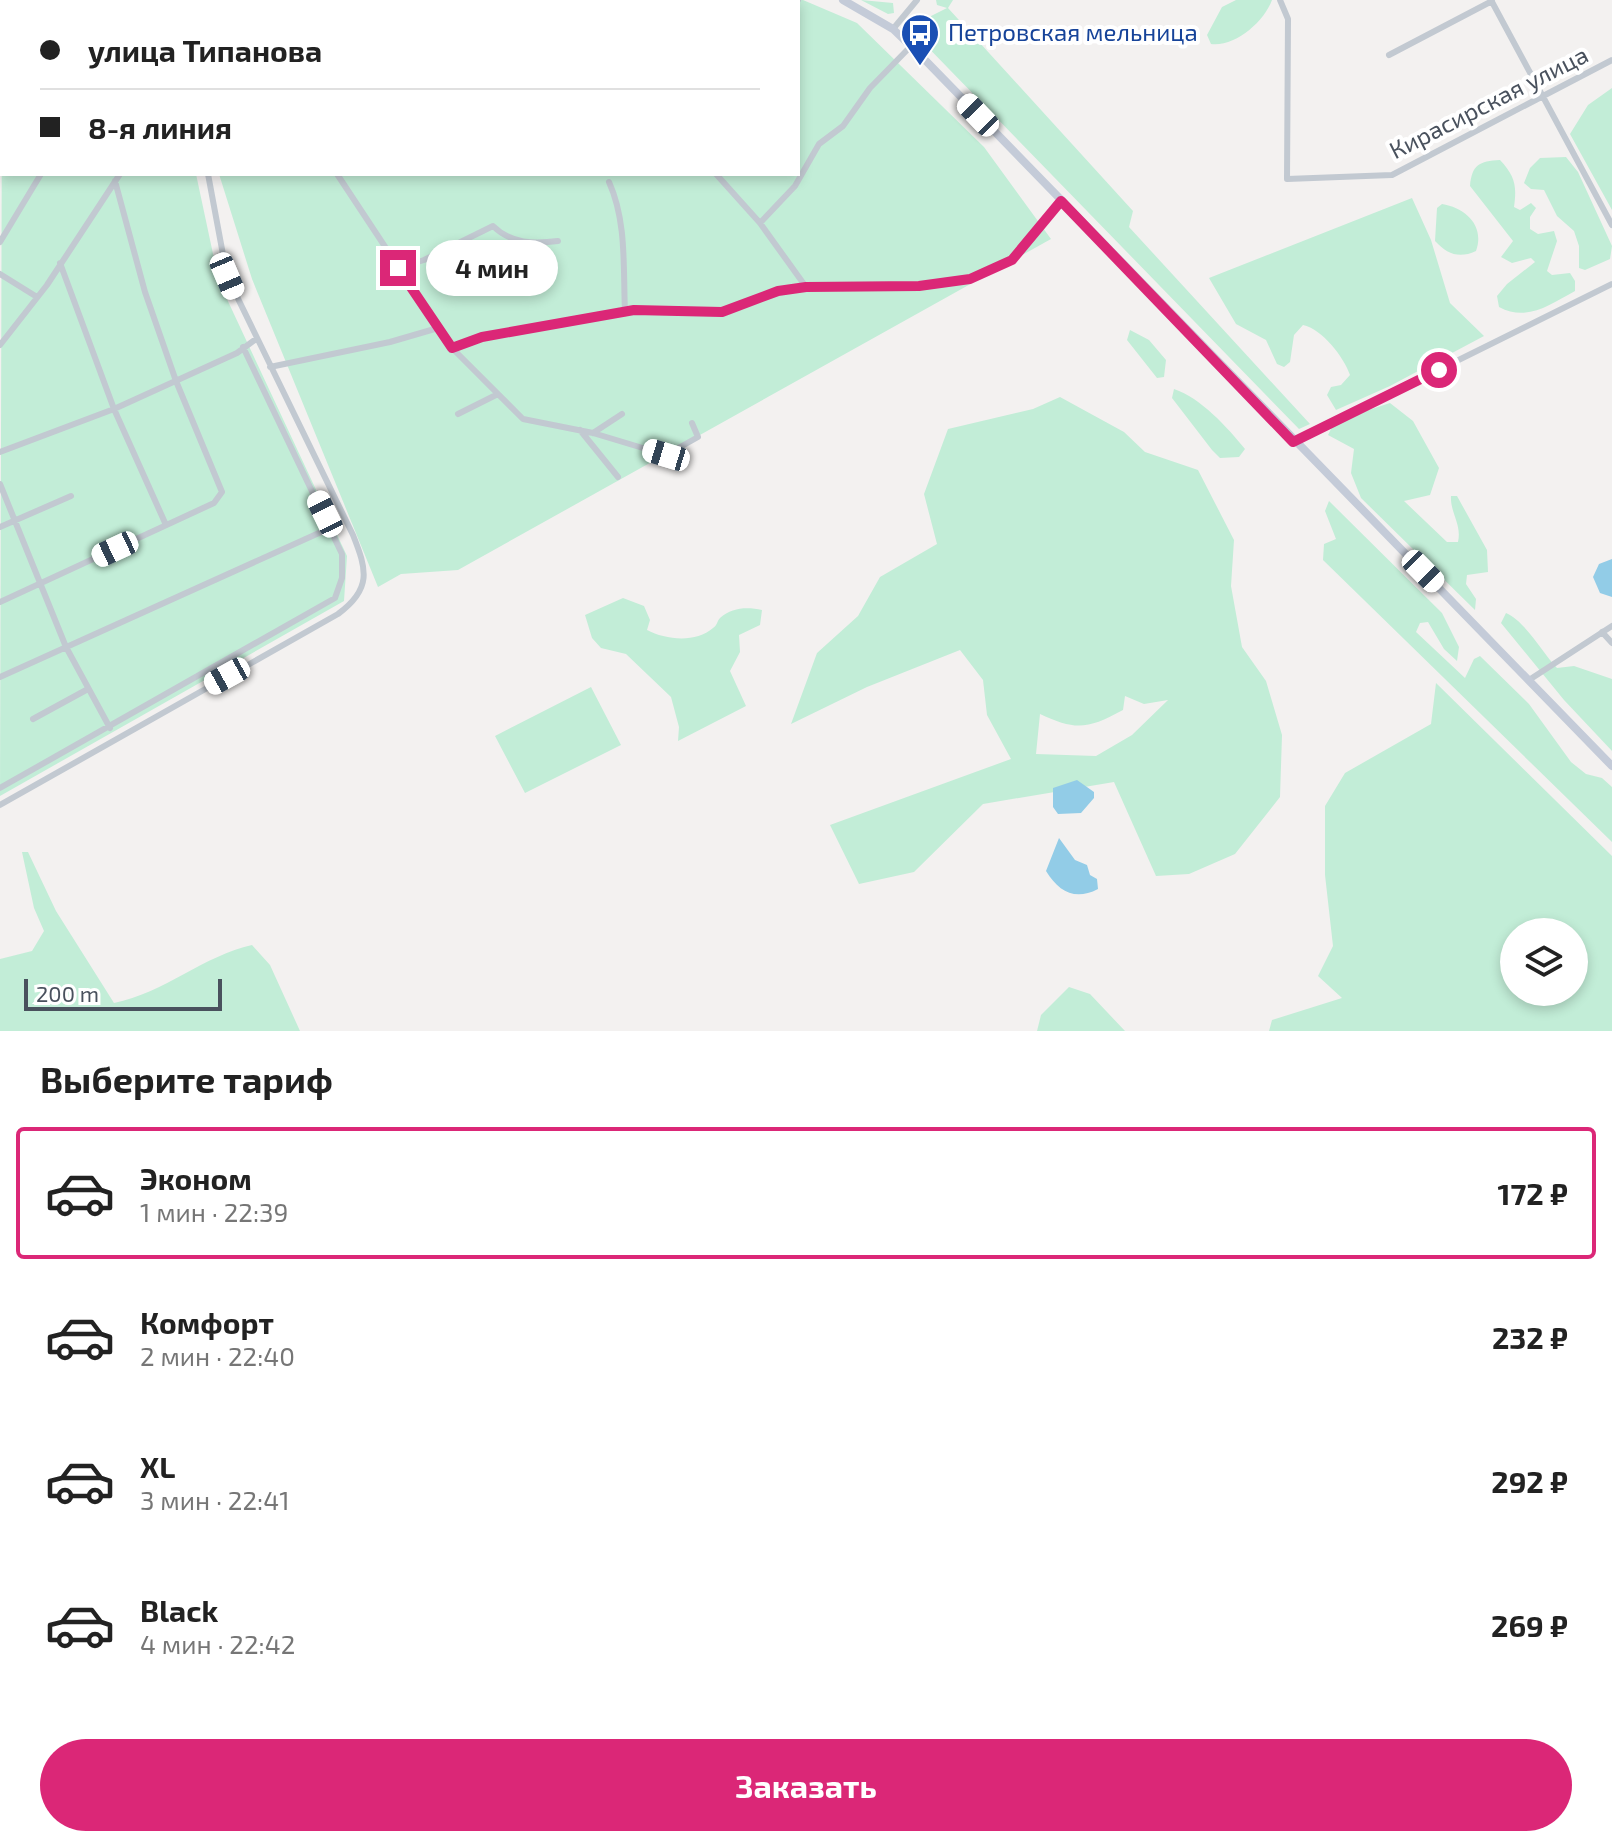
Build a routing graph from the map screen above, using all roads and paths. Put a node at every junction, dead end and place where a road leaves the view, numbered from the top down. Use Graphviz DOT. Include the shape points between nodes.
graph roads {
  1 [pos="843,0"];
  2 [pos="917,0"];
  3 [pos="1280,0"];
  4 [pos="1492,0"];
  5 [pos="893,29"];
  6 [pos="911,46"];
  7 [pos="1389,55"];
  8 [pos="1612,60"];
  9 [pos="1541,96"];
  10 [pos="40,176"];
  11 [pos="208,176"];
  12 [pos="338,176"];
  13 [pos="718,176"];
  14 [pos="118,177"];
  15 [pos="609,182"];
  16 [pos="1061,201"];
  17 [pos="760,223"];
  18 [pos="1612,225"];
  19 [pos="558,241"];
  20 [pos="0,242"];
  21 [pos="60,263"];
  22 [pos="398,268"];
  23 [pos="0,274"];
  24 [pos="1612,284"];
  25 [pos="806,287"];
  26 [pos="37,297"];
  27 [pos="625,312"];
  28 [pos="438,328"];
  29 [pos="256,339"];
  30 [pos="0,345"];
  31 [pos="243,347"];
  32 [pos="452,348"];
  33 [pos="270,367"];
  34 [pos="176,381"];
  35 [pos="498,394"];
  36 [pos="114,409"];
  37 [pos="458,414"];
  38 [pos="622,414"];
  39 [pos="692,423"];
  40 [pos="580,430"];
  41 [pos="593,433"];
  42 [pos="1293,442"];
  43 [pos="0,452"];
  44 [pos="618,477"];
  45 [pos="0,484"];
  46 [pos="71,496"];
  47 [pos="13,521"];
  48 [pos="166,525"];
  49 [pos="0,527"];
  50 [pos="330,528"];
  51 [pos="39,584"];
  52 [pos="0,602"];
  53 [pos="1612,626"];
  54 [pos="1602,632"];
  55 [pos="1612,643"];
  56 [pos="66,647"];
  57 [pos="0,677"];
  58 [pos="1529,680"];
  59 [pos="88,689"];
  60 [pos="33,719"];
  61 [pos="109,728"];
  62 [pos="116,738"];
  63 [pos="1612,766"];
  64 [pos="0,788"];
  65 [pos="0,805"];
  1 -- 5 [label="main road"];
  2 -- 5 [label="street"];
  3 -- 9 [label="street, Кирасирская улица" via="1288,19 1287,179 1392,175"];
  4 -- 7 [label="street"];
  4 -- 9 [label="street"];
  5 -- 6 [label="main road"];
  6 -- 16 [label="main road"];
  6 -- 17 [label="street" via="870,88 843,126 819,144 795,186"];
  8 -- 9 [label="street, Кирасирская улица"];
  9 -- 18 [label="street"];
  10 -- 20 [label="street"];
  11 -- 29 [label="street" via="227,276"];
  12 -- 22 [label="street"];
  13 -- 17 [label="street"];
  14 -- 21 [label="street"];
  14 -- 34 [label="street" via="145,292"];
  15 -- 27 [label="street" via="622,227"];
  16 -- 25 [label="street" via="1012,260 970,279 919,286"];
  16 -- 42 [label="main road"];
  17 -- 25 [label="street"];
  19 -- 22 [label="street" via="509,239 493,226"];
  21 -- 26 [label="street"];
  21 -- 36 [label="street"];
  22 -- 28 [label="street"];
  23 -- 26 [label="street"];
  24 -- 42 [label="street"];
  25 -- 27 [label="street" via="711,313"];
  26 -- 30 [label="street"];
  27 -- 32 [label="street" via="482,337"];
  28 -- 32 [label="street"];
  28 -- 33 [label="street"];
  29 -- 31 [label="street"];
  29 -- 33 [label="street"];
  31 -- 34 [label="street"];
  31 -- 50 [label="street"];
  32 -- 35 [label="street"];
  33 -- 62 [label="street" via="361,553 366,572 360,593 338,614"];
  34 -- 36 [label="street"];
  34 -- 48 [label="street" via="222,492 214,503"];
  35 -- 37 [label="street"];
  35 -- 40 [label="street" via="523,419"];
  36 -- 43 [label="street"];
  36 -- 48 [label="street"];
  38 -- 41 [label="street"];
  39 -- 41 [label="street" via="698,437 666,455"];
  40 -- 41 [label="street"];
  40 -- 44 [label="street"];
  42 -- 58 [label="main road"];
  45 -- 47 [label="street"];
  46 -- 47 [label="street"];
  47 -- 49 [label="street"];
  47 -- 51 [label="street"];
  48 -- 51 [label="street"];
  50 -- 56 [label="street"];
  50 -- 61 [label="street" via="342,554 335,598"];
  51 -- 52 [label="street"];
  51 -- 56 [label="street"];
  53 -- 54 [label="street"];
  54 -- 55 [label="street"];
  54 -- 58 [label="street"];
  56 -- 57 [label="street"];
  56 -- 59 [label="street"];
  58 -- 63 [label="main road"];
  59 -- 60 [label="street"];
  59 -- 61 [label="street"];
  61 -- 62 [label="street"];
  61 -- 64 [label="street"];
  62 -- 65 [label="street"];
}
